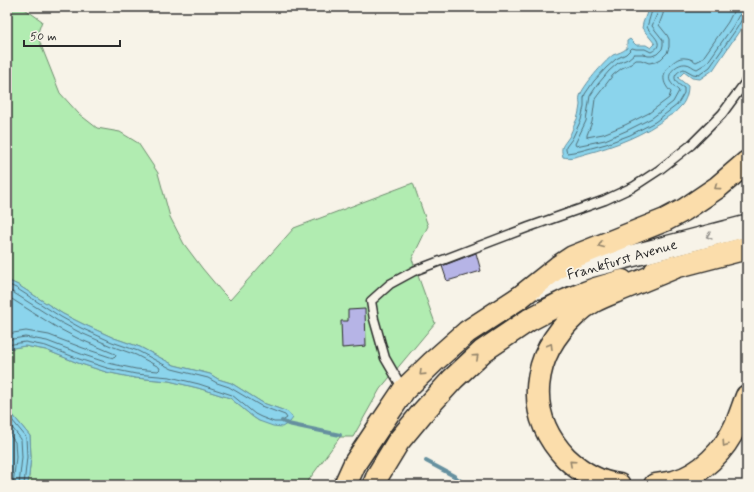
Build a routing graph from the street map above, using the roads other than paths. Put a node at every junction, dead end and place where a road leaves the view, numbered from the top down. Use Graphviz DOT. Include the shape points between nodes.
graph roads {
  1 [pos="747,80"];
  2 [pos="747,162"];
  3 [pos="747,226"];
  4 [pos="747,248"];
  5 [pos="673,268"];
  6 [pos="519,298"];
  7 [pos="452,379"];
  8 [pos="404,390"];
  9 [pos="747,396"];
  10 [pos="345,485"];
  11 [pos="362,485"];
  12 [pos="374,485"];
  13 [pos="619,485"];
  14 [pos="655,485"];
  1 -- 8 [label="lane" via="722,114 691,145 633,187 605,200 414,271 390,284 371,301 385,358"];
  2 -- 6 [label="main road, one-way" via="718,187 684,210 573,257"];
  3 -- 6 [label="main road, Frankfurst Avenue, one-way" via="589,267"];
  4 -- 5 [label="main road, Frankfurst Avenue"];
  7 -- 5 [label="main road, Frankfurst Avenue, one-way" via="483,351 529,320 566,301 595,289"];
  13 -- 5 [label="main road, one-way" via="593,478 574,466 548,434 538,407 540,368 548,348 564,326 590,302"];
  6 -- 8 [label="main road, Frankfurst Avenue, one-way" via="467,332"];
  7 -- 8 [label="main road" via="429,393 419,394"];
  7 -- 12 [label="main road, Frankfurst Avenue" via="398,442"];
  8 -- 10 [label="main road, Frankfurst Avenue" via="356,463"];
  8 -- 11 [label="main road" via="408,405 402,418 375,456"];
  9 -- 14 [label="main road, one-way" via="736,426 722,448 706,464 690,476"];
}
